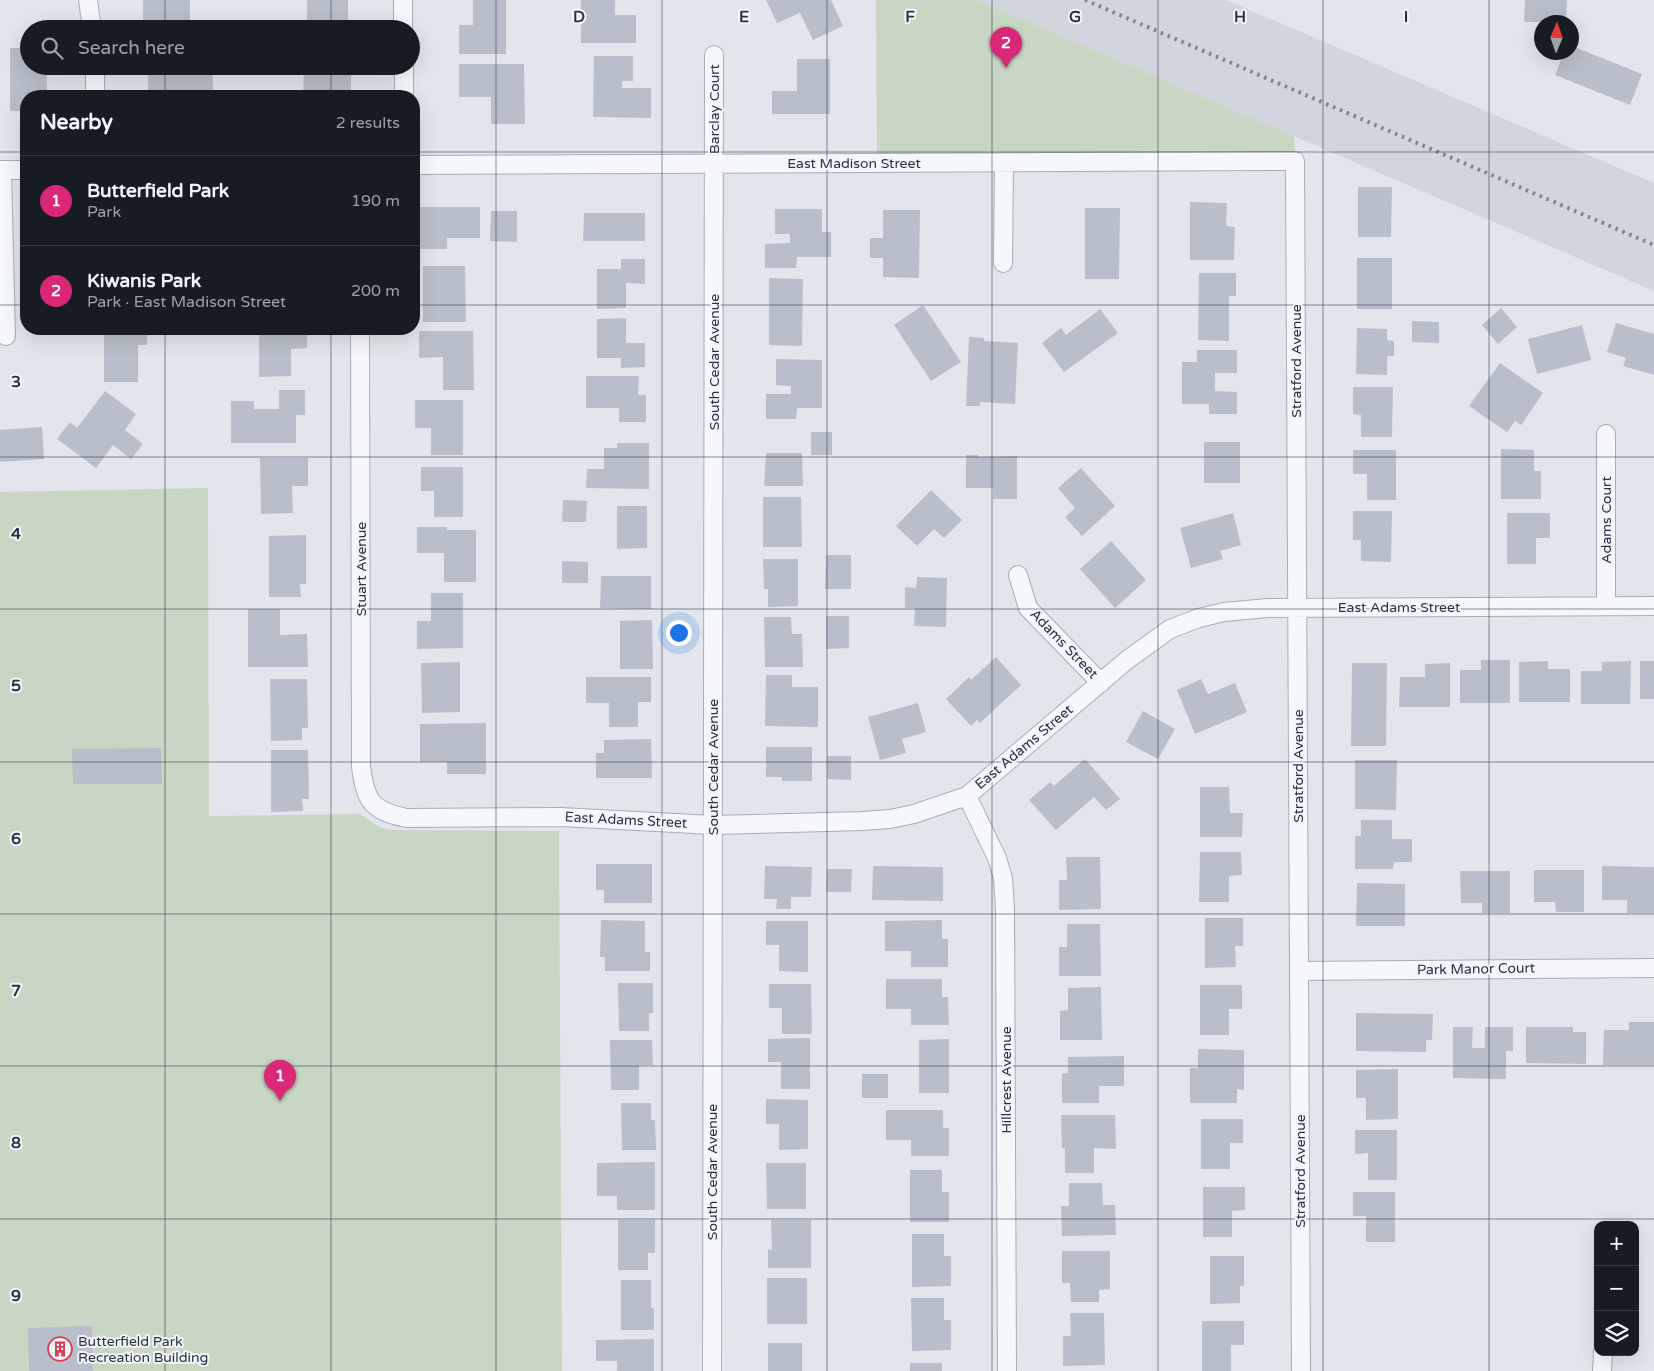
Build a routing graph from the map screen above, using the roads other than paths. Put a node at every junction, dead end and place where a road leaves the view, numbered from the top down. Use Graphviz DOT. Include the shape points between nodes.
graph roads {
  1 [pos="88,0"];
  2 [pos="403,0"];
  3 [pos="91,20"];
  4 [pos="403,20"];
  5 [pos="714,55"];
  6 [pos="95,75"];
  7 [pos="404,75"];
  8 [pos="95,90"];
  9 [pos="404,90"];
  10 [pos="1295,161"];
  11 [pos="714,163"];
  12 [pos="1004,163"];
  13 [pos="420,165"];
  14 [pos="1,170"];
  15 [pos="20,170"];
  16 [pos="1003,263"];
  17 [pos="360,335"];
  18 [pos="6,336"];
  19 [pos="1606,434"];
  20 [pos="1018,575"];
  21 [pos="1606,606"];
  22 [pos="1654,606"];
  23 [pos="1297,608"];
  24 [pos="1101,683"];
  25 [pos="967,796"];
  26 [pos="374,806"];
  27 [pos="713,825"];
  28 [pos="1654,968"];
  29 [pos="1299,971"];
  30 [pos="1603,1356"];
  31 [pos="712,1371"];
  32 [pos="1007,1371"];
  33 [pos="1301,1371"];
  34 [pos="1602,1371"];
  1 -- 3 [label="street"];
  2 -- 4 [label="street"];
  5 -- 11 [label="street, Barclay Court"];
  6 -- 8 [label="street"];
  7 -- 9 [label="street"];
  10 -- 12 [label="street, East Madison Street"];
  10 -- 23 [label="street, Stratford Avenue"];
  11 -- 12 [label="street, East Madison Street"];
  11 -- 13 [label="street, East Madison Street"];
  11 -- 27 [label="street, South Cedar Avenue"];
  12 -- 16 [label="street"];
  14 -- 15 [label="street"];
  14 -- 18 [label="street"];
  17 -- 26 [label="street, Stuart Avenue" via="361,768 367,794"];
  19 -- 21 [label="street, Adams Court"];
  20 -- 24 [label="street, Adams Street" via="1028,608"];
  21 -- 22 [label="street, East Adams Street"];
  21 -- 23 [label="street, East Adams Street"];
  23 -- 24 [label="street, East Adams Street" via="1231,611 1199,618 1156,638"];
  23 -- 29 [label="street, Stratford Avenue"];
  24 -- 25 [label="street, East Adams Street"];
  25 -- 27 [label="street, East Adams Street" via="927,811 890,819"];
  25 -- 32 [label="street, Hillcrest Avenue" via="997,858 1003,878"];
  26 -- 27 [label="street, East Adams Street" via="406,818 561,817"];
  27 -- 31 [label="street, South Cedar Avenue"];
  28 -- 29 [label="street, Park Manor Court"];
  29 -- 33 [label="street, Stratford Avenue"];
  30 -- 34 [label="street"];
}
